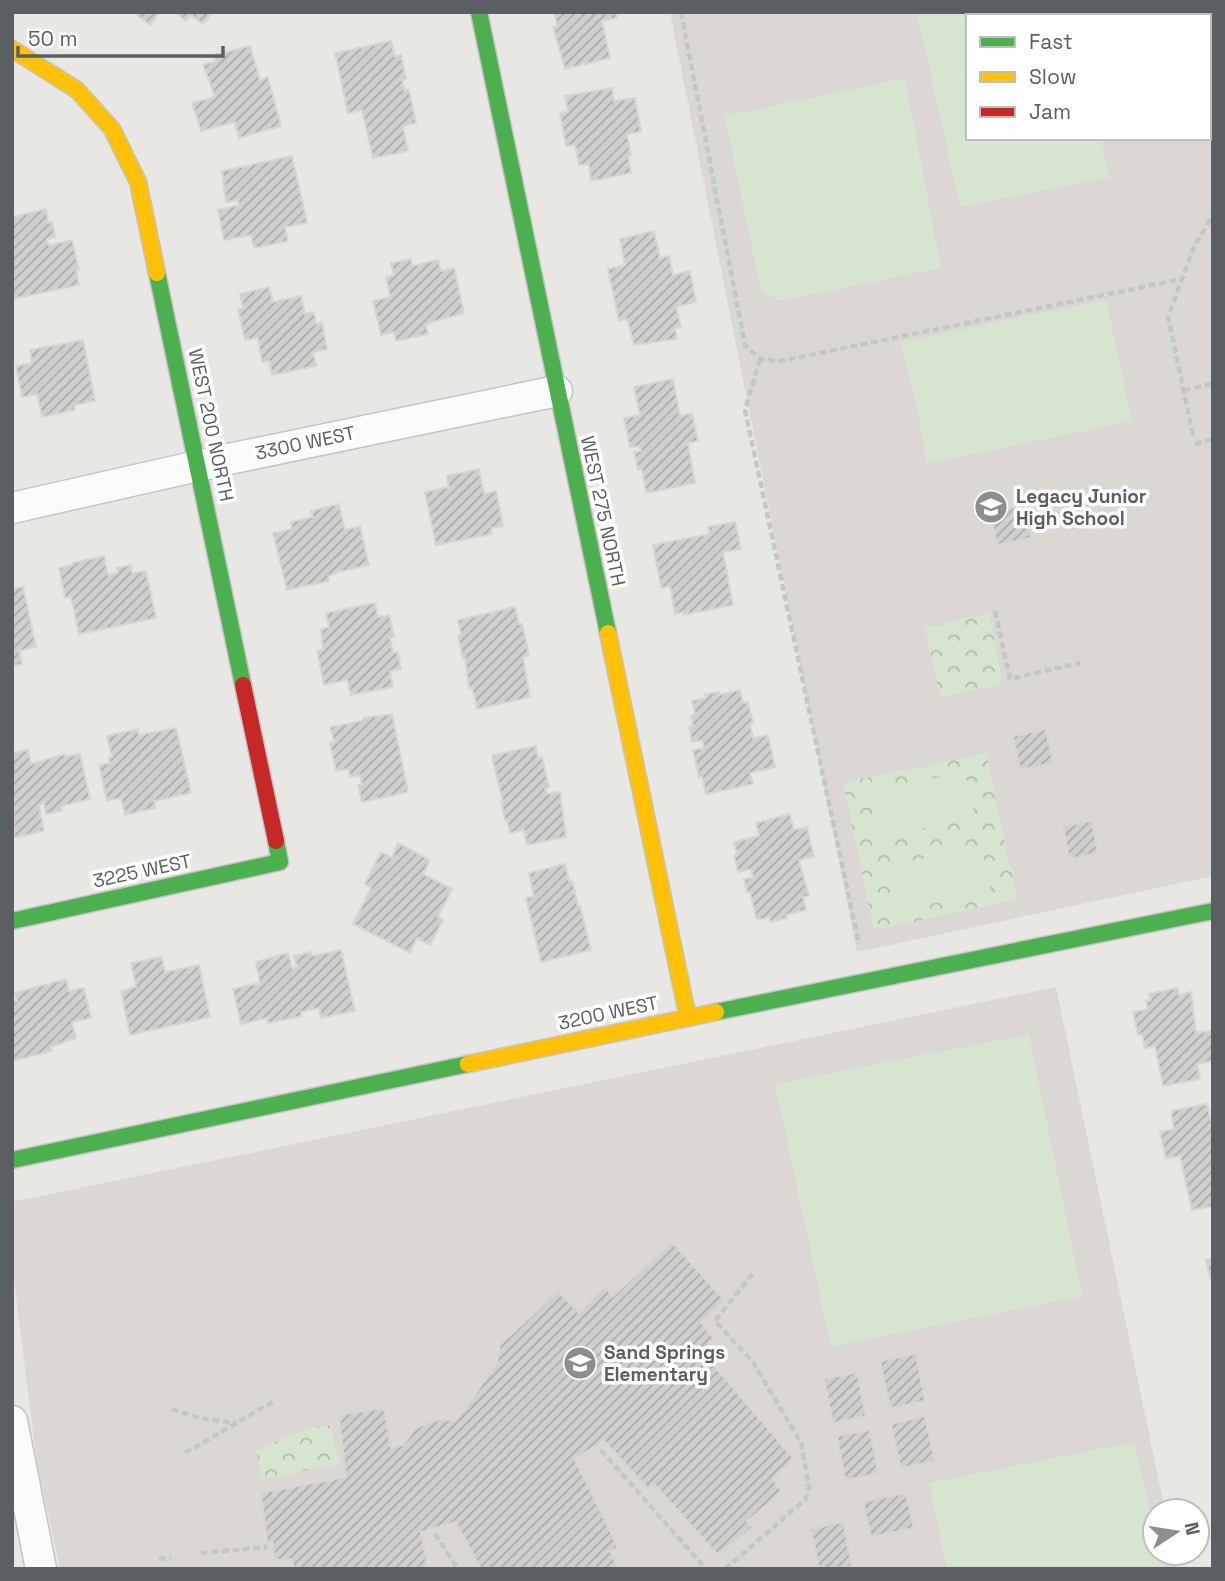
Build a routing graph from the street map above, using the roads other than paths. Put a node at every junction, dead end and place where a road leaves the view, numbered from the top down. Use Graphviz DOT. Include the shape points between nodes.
graph roads {
  1 [pos="479,12"];
  2 [pos="12,48"];
  3 [pos="557,391"];
  4 [pos="198,466"];
  5 [pos="12,508"];
  6 [pos="280,862"];
  7 [pos="1213,911"];
  8 [pos="12,921"];
  9 [pos="688,1018"];
  10 [pos="12,1160"];
  11 [pos="12,1421"];
  12 [pos="41,1569"];
  1 -- 3 [label="street, WEST 275 NORTH"];
  2 -- 4 [label="street, WEST 200 NORTH" via="77,90 112,129 138,182"];
  3 -- 4 [label="street, 3300 WEST"];
  3 -- 9 [label="street, WEST 275 NORTH"];
  4 -- 5 [label="street, 3300 WEST"];
  4 -- 6 [label="street, WEST 200 NORTH"];
  6 -- 8 [label="street, 3225 WEST"];
  7 -- 9 [label="street, 3200 WEST"];
  9 -- 10 [label="street, 3200 WEST"];
  11 -- 12 [label="street"];
}
